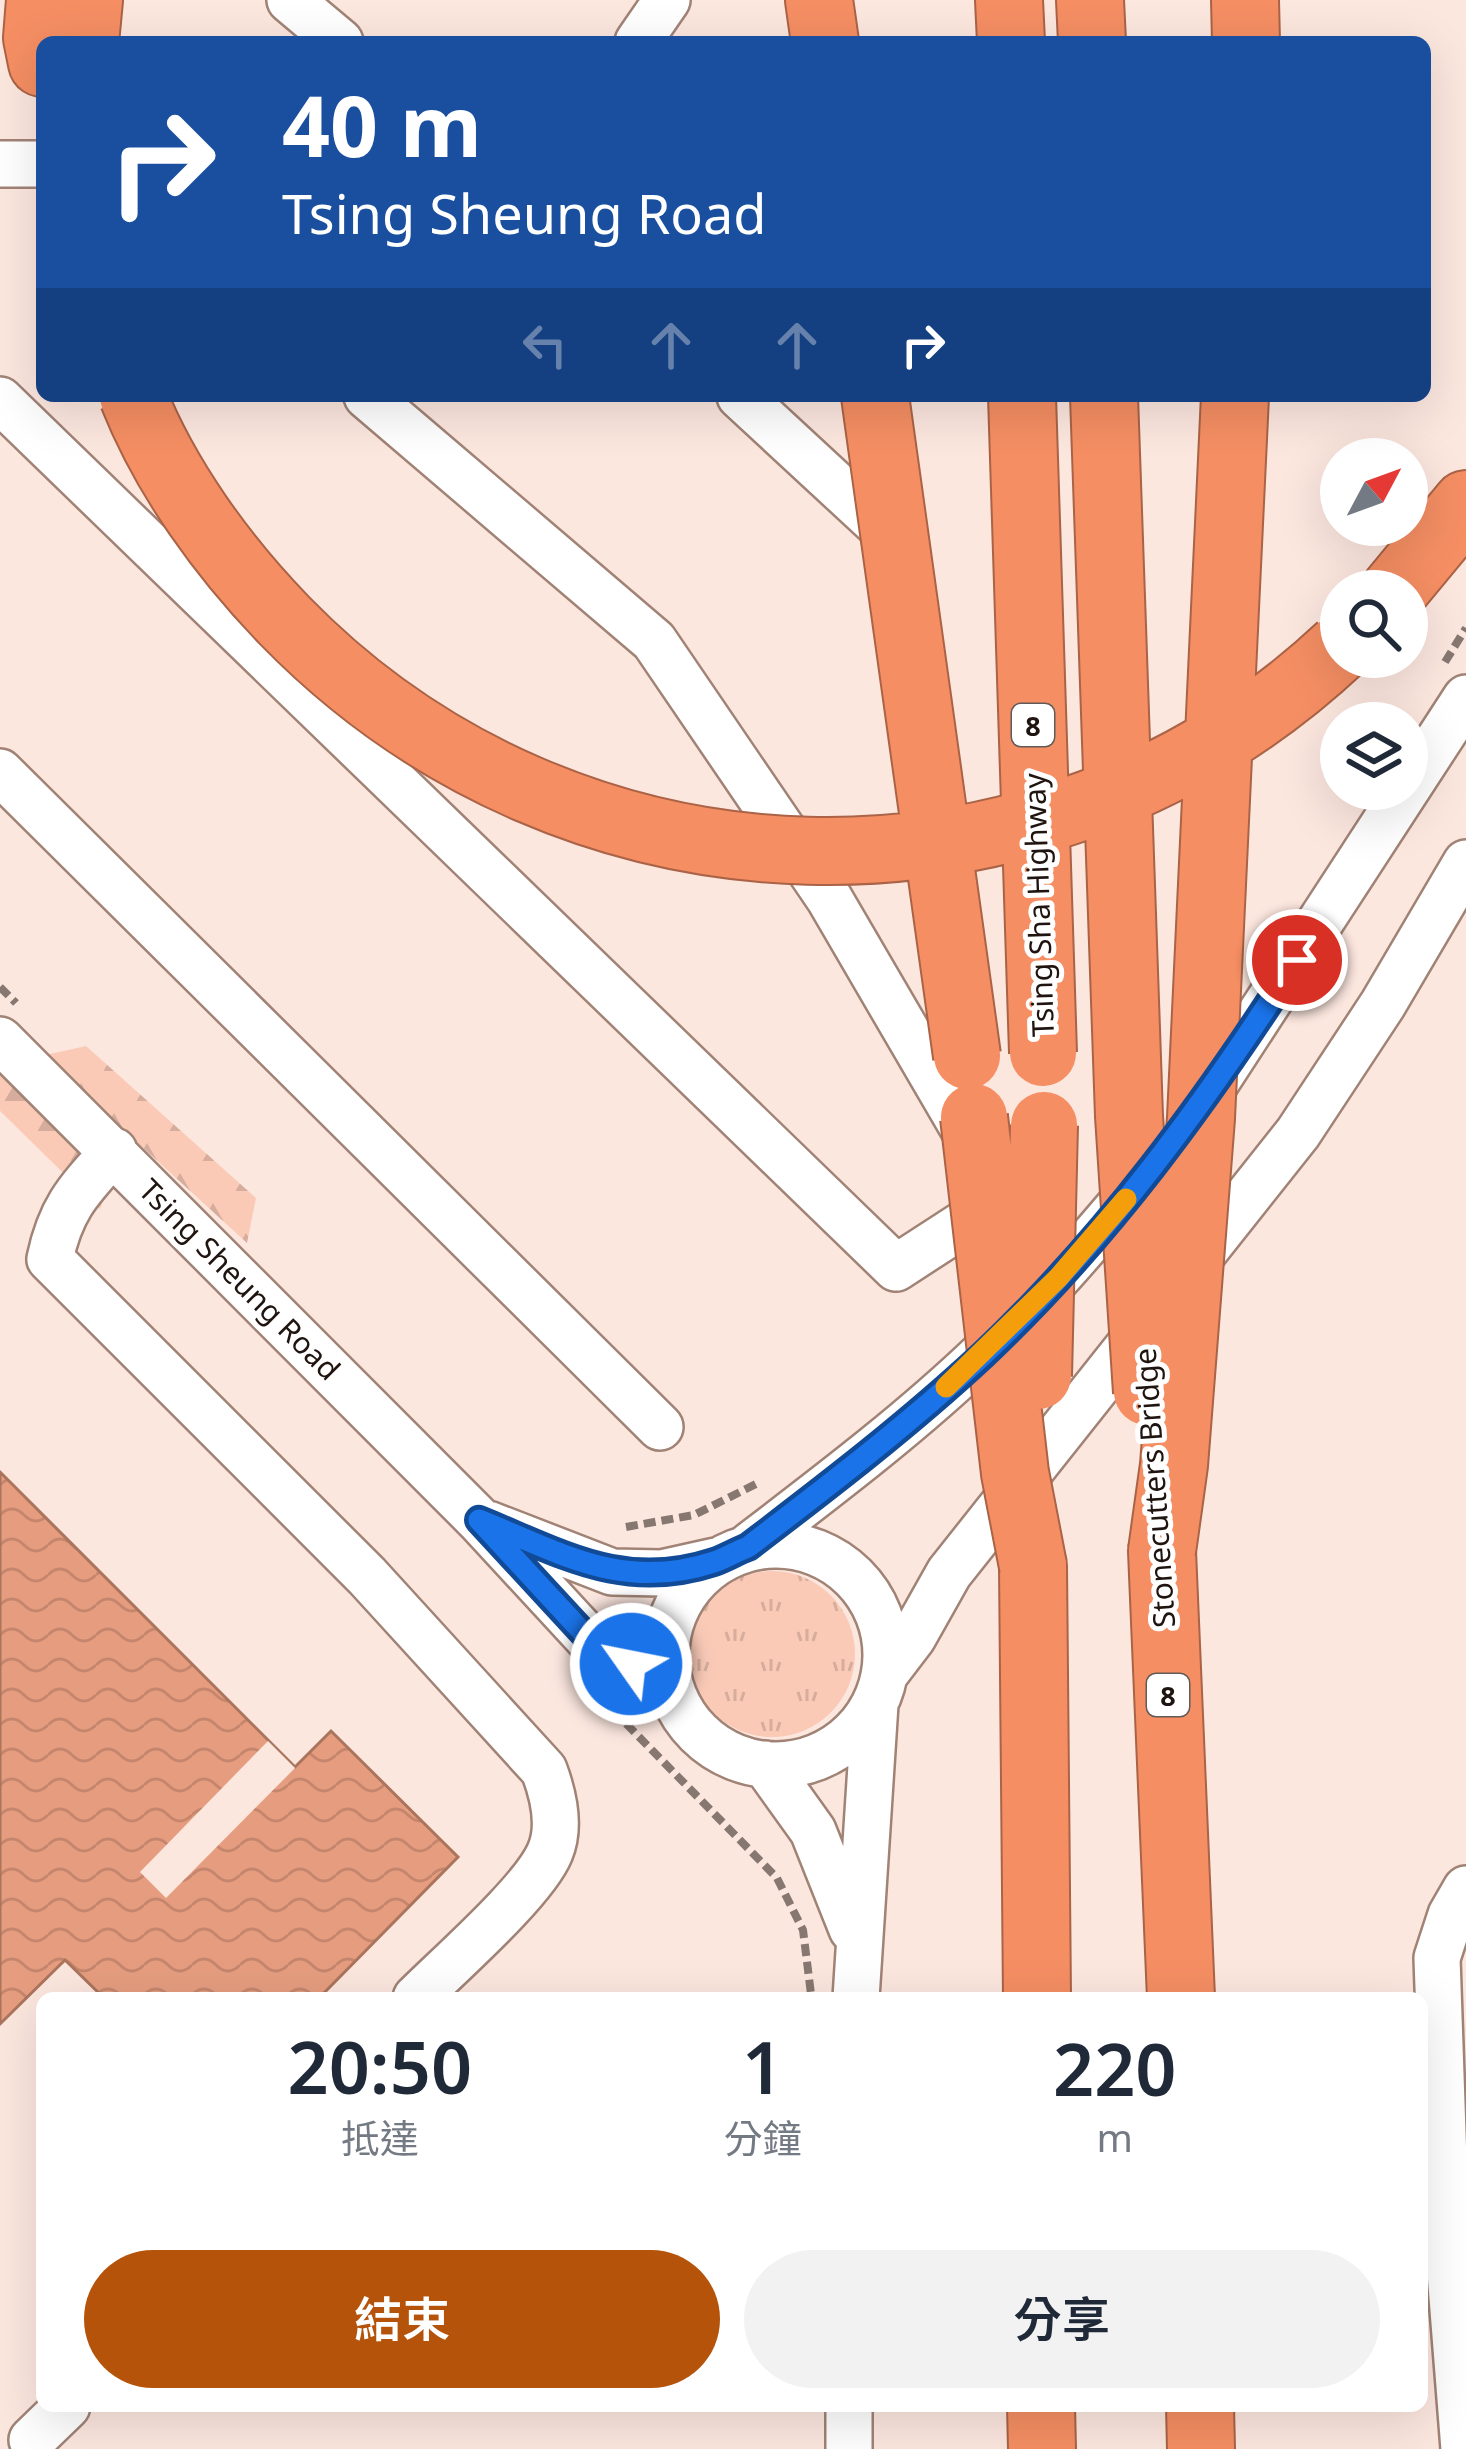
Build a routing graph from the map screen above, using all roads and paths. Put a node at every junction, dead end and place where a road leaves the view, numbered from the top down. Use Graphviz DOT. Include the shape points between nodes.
graph roads {
  1 [pos="40,0"];
  2 [pos="89,0"];
  3 [pos="290,0"];
  4 [pos="667,0"];
  5 [pos="819,0"];
  6 [pos="1009,0"];
  7 [pos="1090,0"];
  8 [pos="1245,0"];
  9 [pos="37,36"];
  10 [pos="86,36"];
  11 [pos="333,36"];
  12 [pos="642,36"];
  13 [pos="824,36"];
  14 [pos="1011,36"];
  15 [pos="1092,36"];
  16 [pos="1246,36"];
  17 [pos="0,164"];
  18 [pos="36,164"];
  19 [pos="0,400"];
  20 [pos="136,402"];
  21 [pos="374,402"];
  22 [pos="746,402"];
  23 [pos="876,402"];
  24 [pos="1022,402"];
  25 [pos="1104,402"];
  26 [pos="1235,402"];
  27 [pos="1466,504"];
  28 [pos="1411,570"];
  29 [pos="930,572"];
  30 [pos="1320,664"];
  31 [pos="1466,698"];
  32 [pos="0,772"];
  33 [pos="1466,862"];
  34 [pos="0,987"];
  35 [pos="8,1022"];
  36 [pos="114,1151"];
  37 [pos="660,1427"];
  38 [pos="763,1480"];
  39 [pos="479,1520"];
  40 [pos="607,1526"];
  41 [pos="1162,1550"];
  42 [pos="732,1554"];
  43 [pos="1033,1565"];
  44 [pos="667,1674"];
  45 [pos="879,1689"];
  46 [pos="765,1764"];
  47 [pos="1466,1889"];
  48 [pos="857,1943"];
  49 [pos="422,1992"];
  50 [pos="856,1992"];
  51 [pos="1037,1992"];
  52 [pos="1181,1992"];
  53 [pos="61,2412"];
  54 [pos="849,2412"];
  55 [pos="1041,2412"];
  56 [pos="1200,2412"];
  57 [pos="32,2440"];
  58 [pos="849,2449"];
  59 [pos="1042,2449"];
  60 [pos="1201,2449"];
  61 [pos="1464,2449"];
  1 -- 9 [label="highway"];
  2 -- 10 [label="highway"];
  3 -- 11 [label="street"];
  4 -- 12 [label="street"];
  5 -- 13 [label="highway"];
  6 -- 14 [label="highway"];
  7 -- 15 [label="highway"];
  8 -- 16 [label="highway"];
  17 -- 18 [label="street"];
  19 -- 21 [label="street" via="896,1268 1004,1198 829,898 653,640"];
  20 -- 30 [label="highway, bridge" via="201,520 252,587 381,707 460,758 541,796 700,841 880,849 1025,825 1176,768"];
  22 -- 29 [label="street"];
  23 -- 43 [label="highway, bridge"];
  24 -- 43 [label="highway, Tsing Sha Highway / 8, bridge" via="1043,1053"];
  25 -- 41 [label="highway, Stonecutters Bridge / 8, bridge" via="1126,1051"];
  26 -- 41 [label="highway, bridge" via="1202,1118"];
  27 -- 28 [label="highway"];
  31 -- 42 [label="street" via="1225,1072 1058,1278 876,1447"];
  32 -- 37 [label="street"];
  33 -- 45 [label="street" via="1298,1133 949,1573"];
  34 -- 35 [label="path"];
  35 -- 36 [label="street, Tsing Sheung Road"];
  36 -- 39 [label="street, Tsing Sheung Road"];
  36 -- 49 [label="street" via="58,1222 50,1259 367,1576 544,1770 555,1800 551,1851"];
  38 -- 40 [label="path" via="694,1515"];
  39 -- 42 [label="street, Tsing Sheung Road" via="612,1572 662,1573"];
  39 -- 44 [label="street, Tsing Sheung Road" via="600,1651"];
  41 -- 52 [label="highway, Stonecutters Bridge / 8"];
  42 -- 44 [label="street" via="692,1582 675,1610"];
  42 -- 45 [label="street" via="780,1545 811,1550 862,1586 885,1644"];
  43 -- 51 [label="highway, 8"];
  44 -- 46 [label="street" via="691,1725 737,1758"];
  45 -- 46 [label="street" via="856,1732 830,1752"];
  45 -- 48 [label="street"];
  46 -- 48 [label="street" via="813,1831"];
  47 -- 61 [label="street" via="1436,1958"];
  48 -- 50 [label="street"];
  53 -- 57 [label="street"];
  54 -- 58 [label="street"];
  55 -- 59 [label="highway"];
  56 -- 60 [label="highway"];
}
